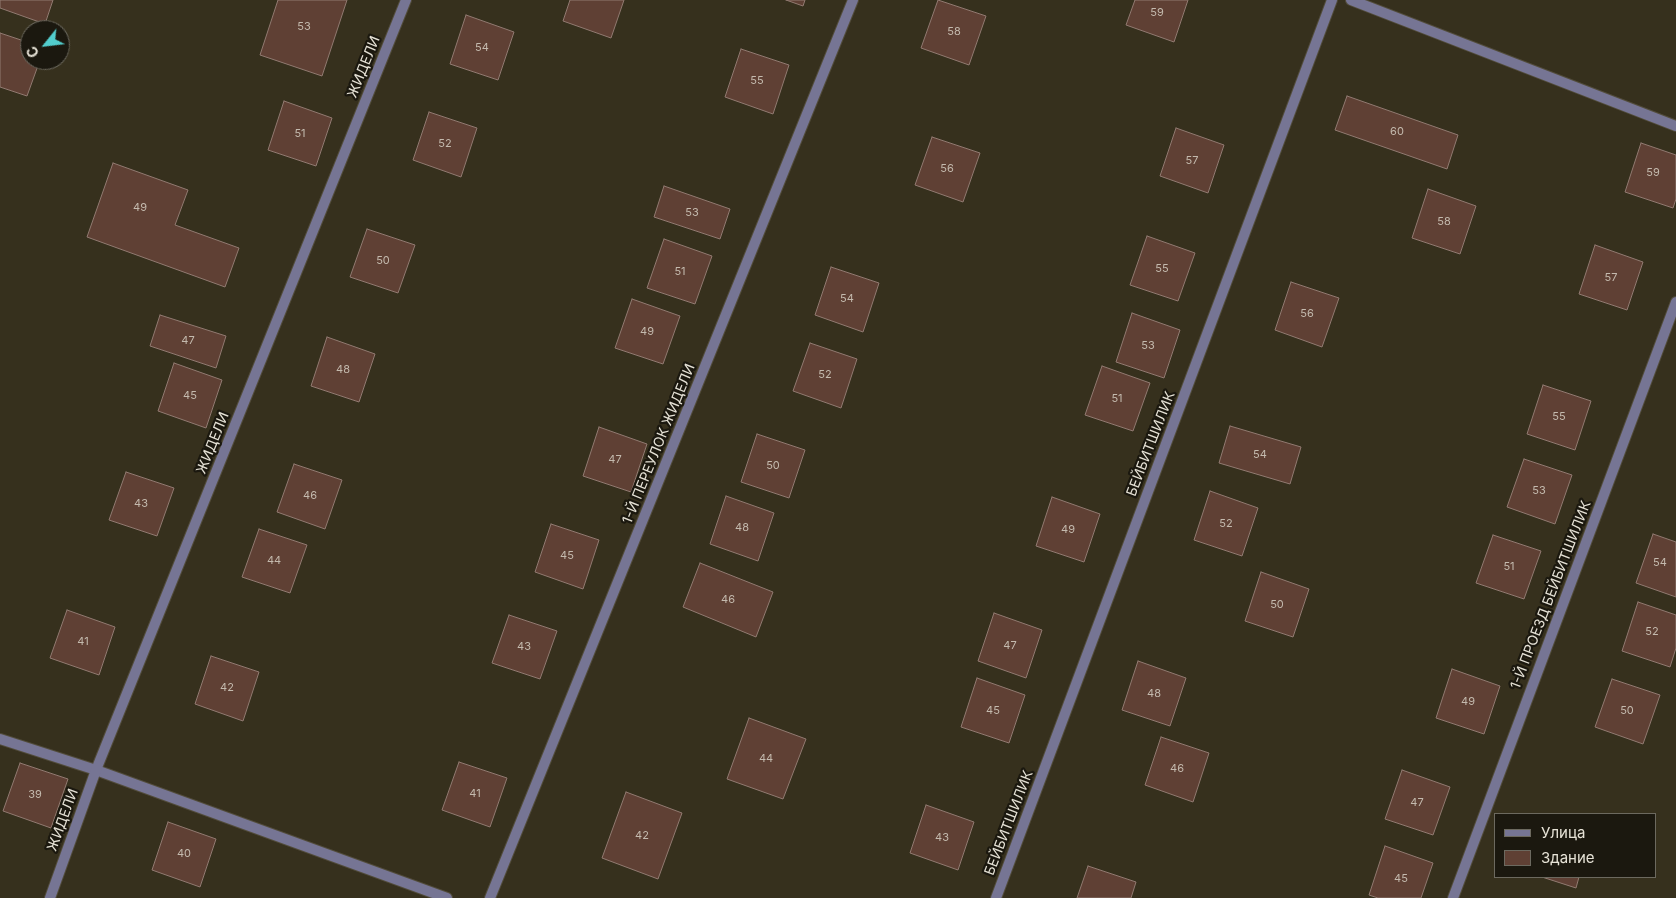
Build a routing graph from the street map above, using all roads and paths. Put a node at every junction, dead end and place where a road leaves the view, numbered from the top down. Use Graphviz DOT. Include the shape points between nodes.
graph roads {
  1 [pos="406,0"];
  2 [pos="853,0"];
  3 [pos="1332,0"];
  4 [pos="1352,0"];
  5 [pos="1676,126"];
  6 [pos="1676,302"];
  7 [pos="0,739"];
  8 [pos="96,770"];
  9 [pos="50,898"];
  10 [pos="447,898"];
  11 [pos="490,898"];
  12 [pos="996,898"];
  13 [pos="1453,898"];
  1 -- 8 [label="street, ЖИДЕЛИ"];
  2 -- 11 [label="street, 1-Й ПЕРЕУЛОК ЖИДЕЛИ"];
  3 -- 12 [label="street, БЕЙБИТШИЛИК"];
  4 -- 5 [label="street"];
  6 -- 13 [label="street, 1-Й ПРОЕЗД БЕЙБИТШИЛИК"];
  7 -- 8 [label="street"];
  8 -- 9 [label="street, ЖИДЕЛИ"];
  8 -- 10 [label="street"];
}
